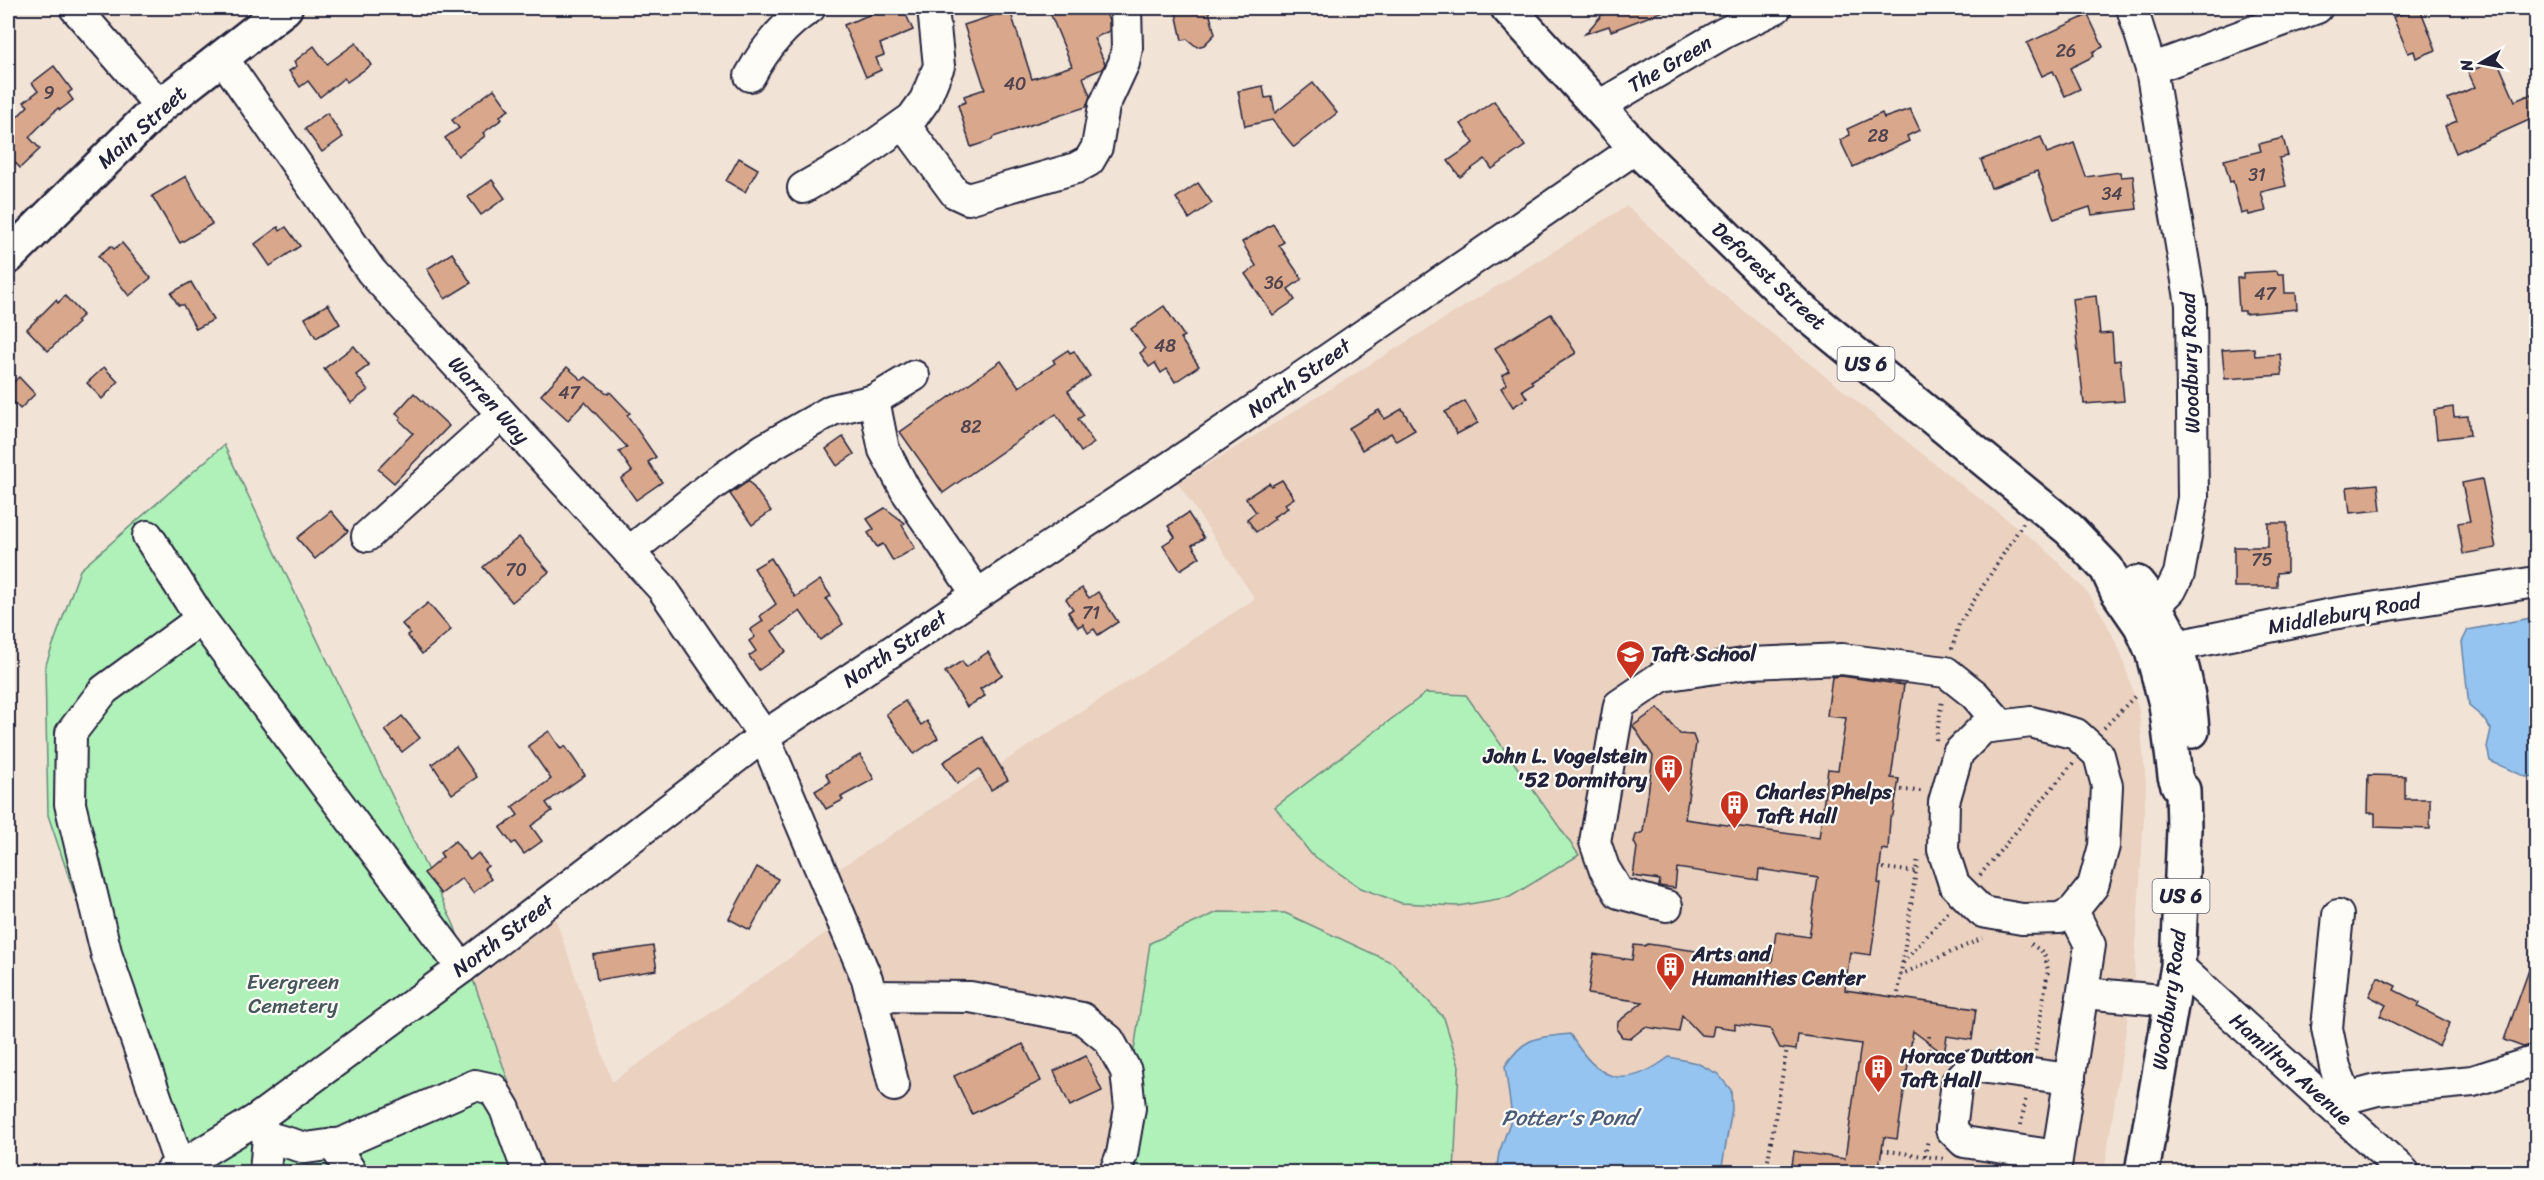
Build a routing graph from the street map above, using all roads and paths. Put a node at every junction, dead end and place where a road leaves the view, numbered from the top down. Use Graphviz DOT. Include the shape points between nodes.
graph roads {
  1 [pos="75,8"];
  2 [pos="285,8"];
  3 [pos="810,8"];
  4 [pos="933,8"];
  5 [pos="1126,8"];
  6 [pos="1508,8"];
  7 [pos="2132,8"];
  8 [pos="2317,8"];
  9 [pos="1758,11"];
  10 [pos="222,57"];
  11 [pos="2151,69"];
  12 [pos="750,76"];
  13 [pos="160,106"];
  14 [pos="1597,106"];
  15 [pos="904,124"];
  16 [pos="1636,148"];
  17 [pos="803,188"];
  18 [pos="8,257"];
  19 [pos="914,376"];
  20 [pos="874,400"];
  21 [pos="501,415"];
  22 [pos="148,536"];
  23 [pos="367,536"];
  24 [pos="629,552"];
  25 [pos="2107,569"];
  26 [pos="2536,582"];
  27 [pos="977,594"];
  28 [pos="2155,606"];
  29 [pos="201,619"];
  30 [pos="2164,649"];
  31 [pos="2145,692"];
  32 [pos="2001,725"];
  33 [pos="764,736"];
  34 [pos="2088,745"];
  35 [pos="1901,790"];
  36 [pos="1928,792"];
  37 [pos="1883,868"];
  38 [pos="1927,874"];
  39 [pos="1964,894"];
  40 [pos="1667,906"];
  41 [pos="2073,911"];
  42 [pos="2338,915"];
  43 [pos="1984,931"];
  44 [pos="2019,943"];
  45 [pos="1902,963"];
  46 [pos="2178,966"];
  47 [pos="462,968"];
  48 [pos="1900,975"];
  49 [pos="2084,993"];
  50 [pos="871,996"];
  51 [pos="2172,1001"];
  52 [pos="1787,1048"];
  53 [pos="2536,1061"];
  54 [pos="2031,1074"];
  55 [pos="2070,1079"];
  56 [pos="894,1086"];
  57 [pos="2337,1100"];
  58 [pos="262,1128"];
  59 [pos="333,1144"];
  60 [pos="2015,1150"];
  61 [pos="2056,1164"];
  62 [pos="175,1169"];
  63 [pos="265,1173"];
  64 [pos="351,1173"];
  65 [pos="528,1173"];
  66 [pos="1115,1173"];
  67 [pos="1766,1173"];
  68 [pos="2142,1173"];
  69 [pos="2404,1173"];
  1 -- 13 [label="street"];
  2 -- 10 [label="main road, Main Street"];
  3 -- 12 [label="street" via="792,18 764,50"];
  4 -- 15 [label="street" via="939,66 925,100"];
  5 -- 15 [label="street" via="1124,63 1104,106 1097,147 1083,165 968,199 955,193"];
  6 -- 14 [label="main road, Deforest Street / US 6"];
  7 -- 11 [label="street, Woodbury Road"];
  8 -- 11 [label="street"];
  9 -- 14 [label="street, The Green"];
  10 -- 13 [label="main road, Main Street"];
  10 -- 21 [label="street, Warren Way" via="371,271"];
  11 -- 28 [label="street, Woodbury Road" via="2191,304 2193,498 2179,574 2171,590"];
  13 -- 18 [label="main road, Main Street"];
  14 -- 16 [label="main road, Deforest Street / US 6"];
  15 -- 17 [label="street"];
  16 -- 25 [label="main road, Deforest Street / US 6" via="1798,307 2069,529"];
  16 -- 27 [label="street, North Street" via="1197,449"];
  19 -- 20 [label="street"];
  20 -- 24 [label="street" via="832,410 764,449"];
  20 -- 27 [label="street" via="884,450 895,471"];
  21 -- 23 [label="street"];
  21 -- 24 [label="street, Warren Way"];
  22 -- 29 [label="street"];
  24 -- 33 [label="street, Warren Way" via="662,588"];
  25 -- 28 [label="main road, Woodbury Road / US 6" via="2128,575"];
  25 -- 30 [label="main road, Woodbury Road / US 6" via="2141,626"];
  26 -- 30 [label="street, Middlebury Road" via="2332,614"];
  27 -- 33 [label="street, North Street"];
  28 -- 30 [label="main road, Woodbury Road / US 6"];
  29 -- 47 [label="street"];
  29 -- 62 [label="street" via="104,690 71,732 70,804 107,956"];
  30 -- 46 [label="main road, Woodbury Road / US 6" via="2175,776 2183,790"];
  31 -- 34 [label="path" via="2124,705"];
  32 -- 34 [label="street" via="2031,722 2076,734"];
  32 -- 39 [label="street" via="1983,728 1958,753 1944,802 1943,850 1954,884"];
  32 -- 40 [label="street" via="1975,695 1946,672 1842,659 1749,663 1662,676 1620,705 1595,842 1619,893"];
  33 -- 47 [label="street, North Street"];
  33 -- 50 [label="street, Warren Way"];
  34 -- 39 [label="path"];
  34 -- 41 [label="street" via="2099,755 2107,786 2104,846 2093,886"];
  35 -- 36 [label="path"];
  37 -- 38 [label="path"];
  39 -- 41 [label="street" via="1983,912 2022,919 2060,918"];
  39 -- 45 [label="path"];
  41 -- 49 [label="street" via="2090,945"];
  42 -- 57 [label="street" via="2327,1028"];
  43 -- 48 [label="path" via="1984,938"];
  44 -- 54 [label="path" via="2031,944 2044,953 2048,970"];
  46 -- 51 [label="main road, Woodbury Road / US 6"];
  46 -- 57 [label="street, Hamilton Avenue"];
  47 -- 58 [label="street, North Street"];
  49 -- 51 [label="street"];
  49 -- 55 [label="street"];
  50 -- 56 [label="street, Warren Way"];
  50 -- 66 [label="street" via="970,997 1082,1018 1109,1040 1126,1071 1130,1108"];
  51 -- 68 [label="main road, Woodbury Road / US 6"];
  52 -- 67 [label="path"];
  53 -- 57 [label="street" via="2473,1081 2377,1090"];
  54 -- 55 [label="street"];
  54 -- 60 [label="path"];
  54 -- 60 [label="street" via="1972,1066 1957,1082 1951,1129 1964,1142"];
  55 -- 61 [label="street"];
  57 -- 69 [label="street, Hamilton Avenue"];
  58 -- 59 [label="street" via="306,1148"];
  58 -- 62 [label="street, North Street"];
  58 -- 63 [label="street"];
  59 -- 64 [label="street"];
  59 -- 65 [label="street" via="475,1085 493,1089 506,1109"];
  60 -- 61 [label="street"];
}
